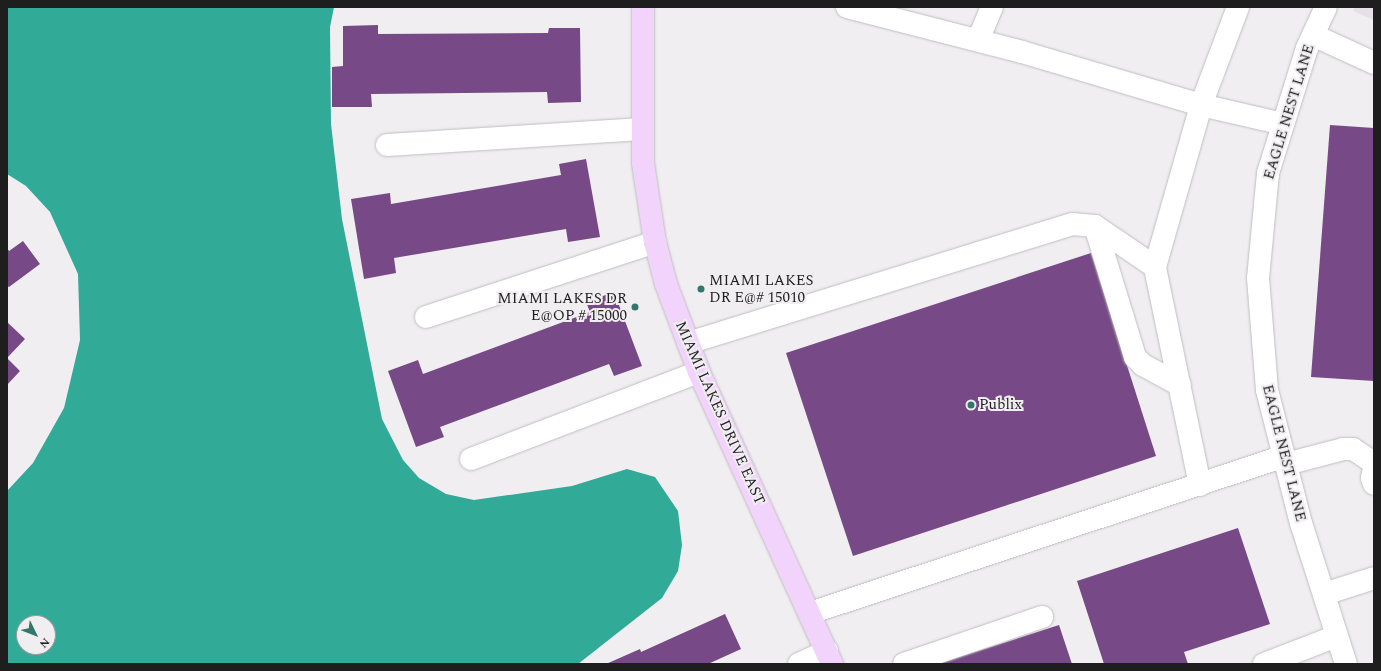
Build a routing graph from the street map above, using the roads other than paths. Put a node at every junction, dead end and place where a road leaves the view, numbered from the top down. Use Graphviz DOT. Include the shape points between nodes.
graph roads {
  1 [pos="643,7"];
  2 [pos="849,7"];
  3 [pos="992,7"];
  4 [pos="1238,7"];
  5 [pos="1326,7"];
  6 [pos="919,15"];
  7 [pos="1313,35"];
  8 [pos="978,40"];
  9 [pos="1374,63"];
  10 [pos="1201,105"];
  11 [pos="1283,124"];
  12 [pos="643,129"];
  13 [pos="387,145"];
  14 [pos="1095,226"];
  15 [pos="655,242"];
  16 [pos="1155,267"];
  17 [pos="426,317"];
  18 [pos="688,344"];
  19 [pos="699,372"];
  20 [pos="1180,385"];
  21 [pos="471,459"];
  22 [pos="1285,460"];
  23 [pos="1374,463"];
  24 [pos="1374,469"];
  25 [pos="1374,484"];
  26 [pos="1200,485"];
  27 [pos="1374,578"];
  28 [pos="1324,594"];
  29 [pos="810,613"];
  30 [pos="1042,617"];
  31 [pos="1337,636"];
  32 [pos="830,658"];
  33 [pos="799,664"];
  34 [pos="904,664"];
  35 [pos="1264,664"];
  36 [pos="1346,664"];
  1 -- 12 [label="main road, MIAMI LAKES DRIVE EAST"];
  2 -- 6 [label="street"];
  3 -- 8 [label="street"];
  4 -- 10 [label="street"];
  5 -- 7 [label="street, EAGLE NEST LANE"];
  6 -- 8 [label="street"];
  7 -- 9 [label="street"];
  7 -- 11 [label="street, EAGLE NEST LANE"];
  8 -- 10 [label="street"];
  10 -- 11 [label="street"];
  10 -- 16 [label="street"];
  11 -- 22 [label="street, EAGLE NEST LANE" via="1268,173 1258,278 1267,390"];
  12 -- 13 [label="street"];
  12 -- 15 [label="main road, MIAMI LAKES DRIVE EAST" via="643,163"];
  14 -- 16 [label="street"];
  14 -- 18 [label="street" via="1072,224"];
  14 -- 20 [label="street" via="1135,357 1144,365"];
  15 -- 17 [label="street"];
  15 -- 18 [label="main road, MIAMI LAKES DRIVE EAST" via="666,284"];
  16 -- 20 [label="street"];
  18 -- 19 [label="main road, MIAMI LAKES DRIVE EAST"];
  19 -- 21 [label="street"];
  19 -- 29 [label="main road, MIAMI LAKES DRIVE EAST"];
  20 -- 26 [label="street"];
  22 -- 23 [label="street" via="1353,449"];
  22 -- 26 [label="street"];
  22 -- 28 [label="street, EAGLE NEST LANE" via="1301,523"];
  24 -- 25 [label="street"];
  26 -- 29 [label="street"];
  27 -- 28 [label="street"];
  28 -- 31 [label="street, EAGLE NEST LANE"];
  29 -- 32 [label="main road, MIAMI LAKES DRIVE EAST"];
  30 -- 34 [label="street"];
  31 -- 35 [label="street"];
  31 -- 36 [label="street, EAGLE NEST LANE"];
  32 -- 33 [label="street"];
}
